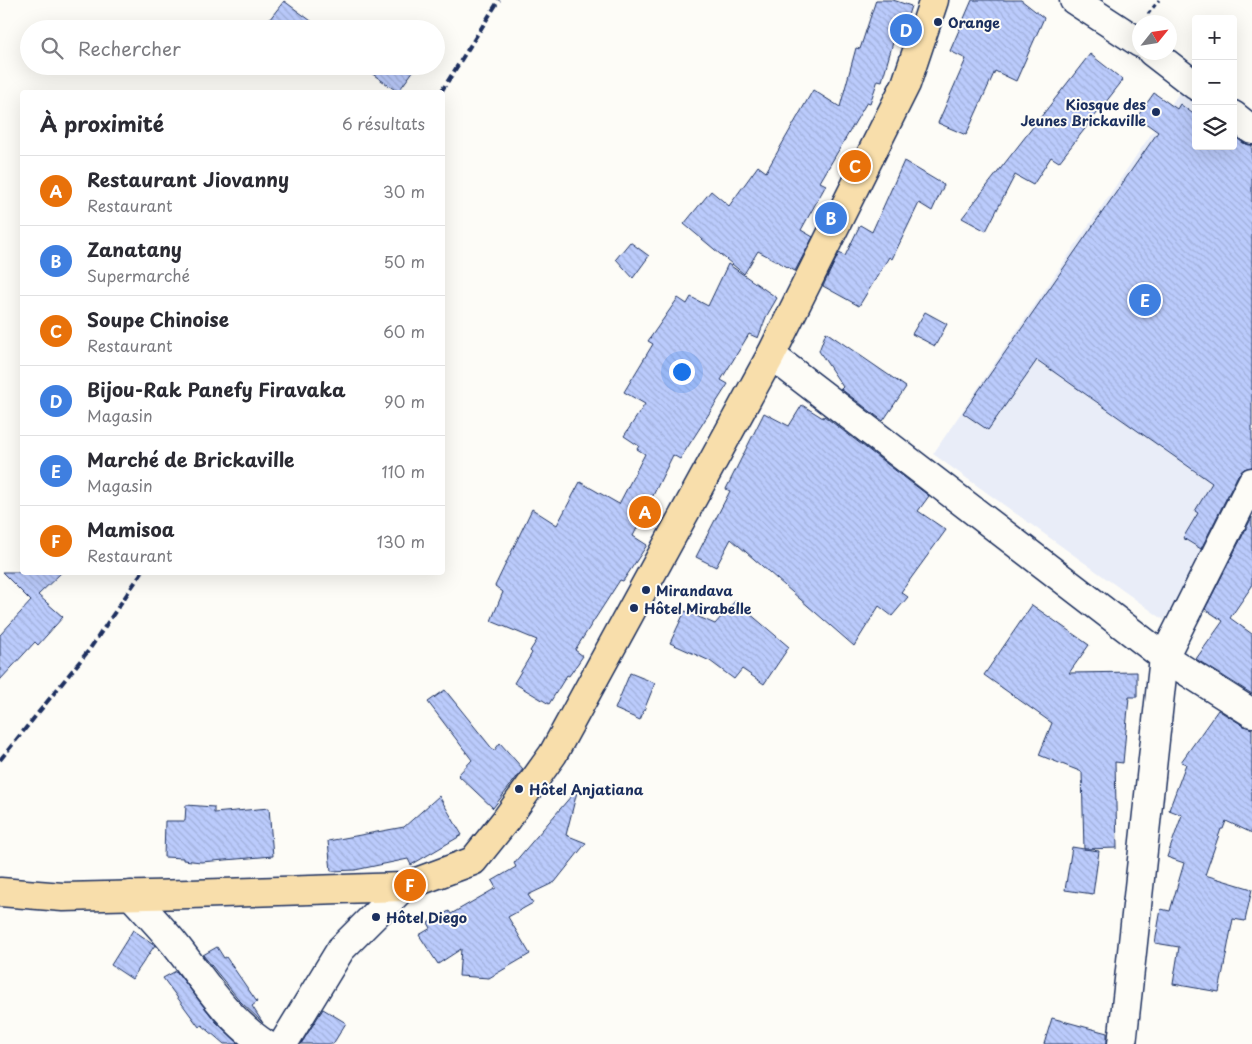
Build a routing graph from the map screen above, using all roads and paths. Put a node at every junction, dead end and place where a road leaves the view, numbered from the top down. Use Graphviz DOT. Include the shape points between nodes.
graph roads {
  1 [pos="934,0"];
  2 [pos="1074,0"];
  3 [pos="1159,0"];
  4 [pos="1148,15"];
  5 [pos="1132,38"];
  6 [pos="1162,60"];
  7 [pos="1192,83"];
  8 [pos="1237,118"];
  9 [pos="1252,130"];
  10 [pos="771,355"];
  11 [pos="1252,482"];
  12 [pos="1164,656"];
  13 [pos="1252,713"];
  14 [pos="403,887"];
  15 [pos="0,892"];
  16 [pos="131,895"];
  17 [pos="265,1044"];
  18 [pos="283,1044"];
  19 [pos="1122,1044"];
  1 -- 10 [label="main road" via="906,84"];
  2 -- 5 [label="street"];
  3 -- 4 [label="path"];
  6 -- 7 [label="street"];
  8 -- 9 [label="street"];
  10 -- 12 [label="street"];
  10 -- 14 [label="main road" via="553,754 473,861"];
  11 -- 12 [label="street"];
  12 -- 13 [label="street"];
  12 -- 19 [label="street"];
  14 -- 16 [label="main road"];
  14 -- 18 [label="street" via="341,950"];
  15 -- 16 [label="main road" via="63,897"];
  16 -- 17 [label="street" via="247,1033"];
}
